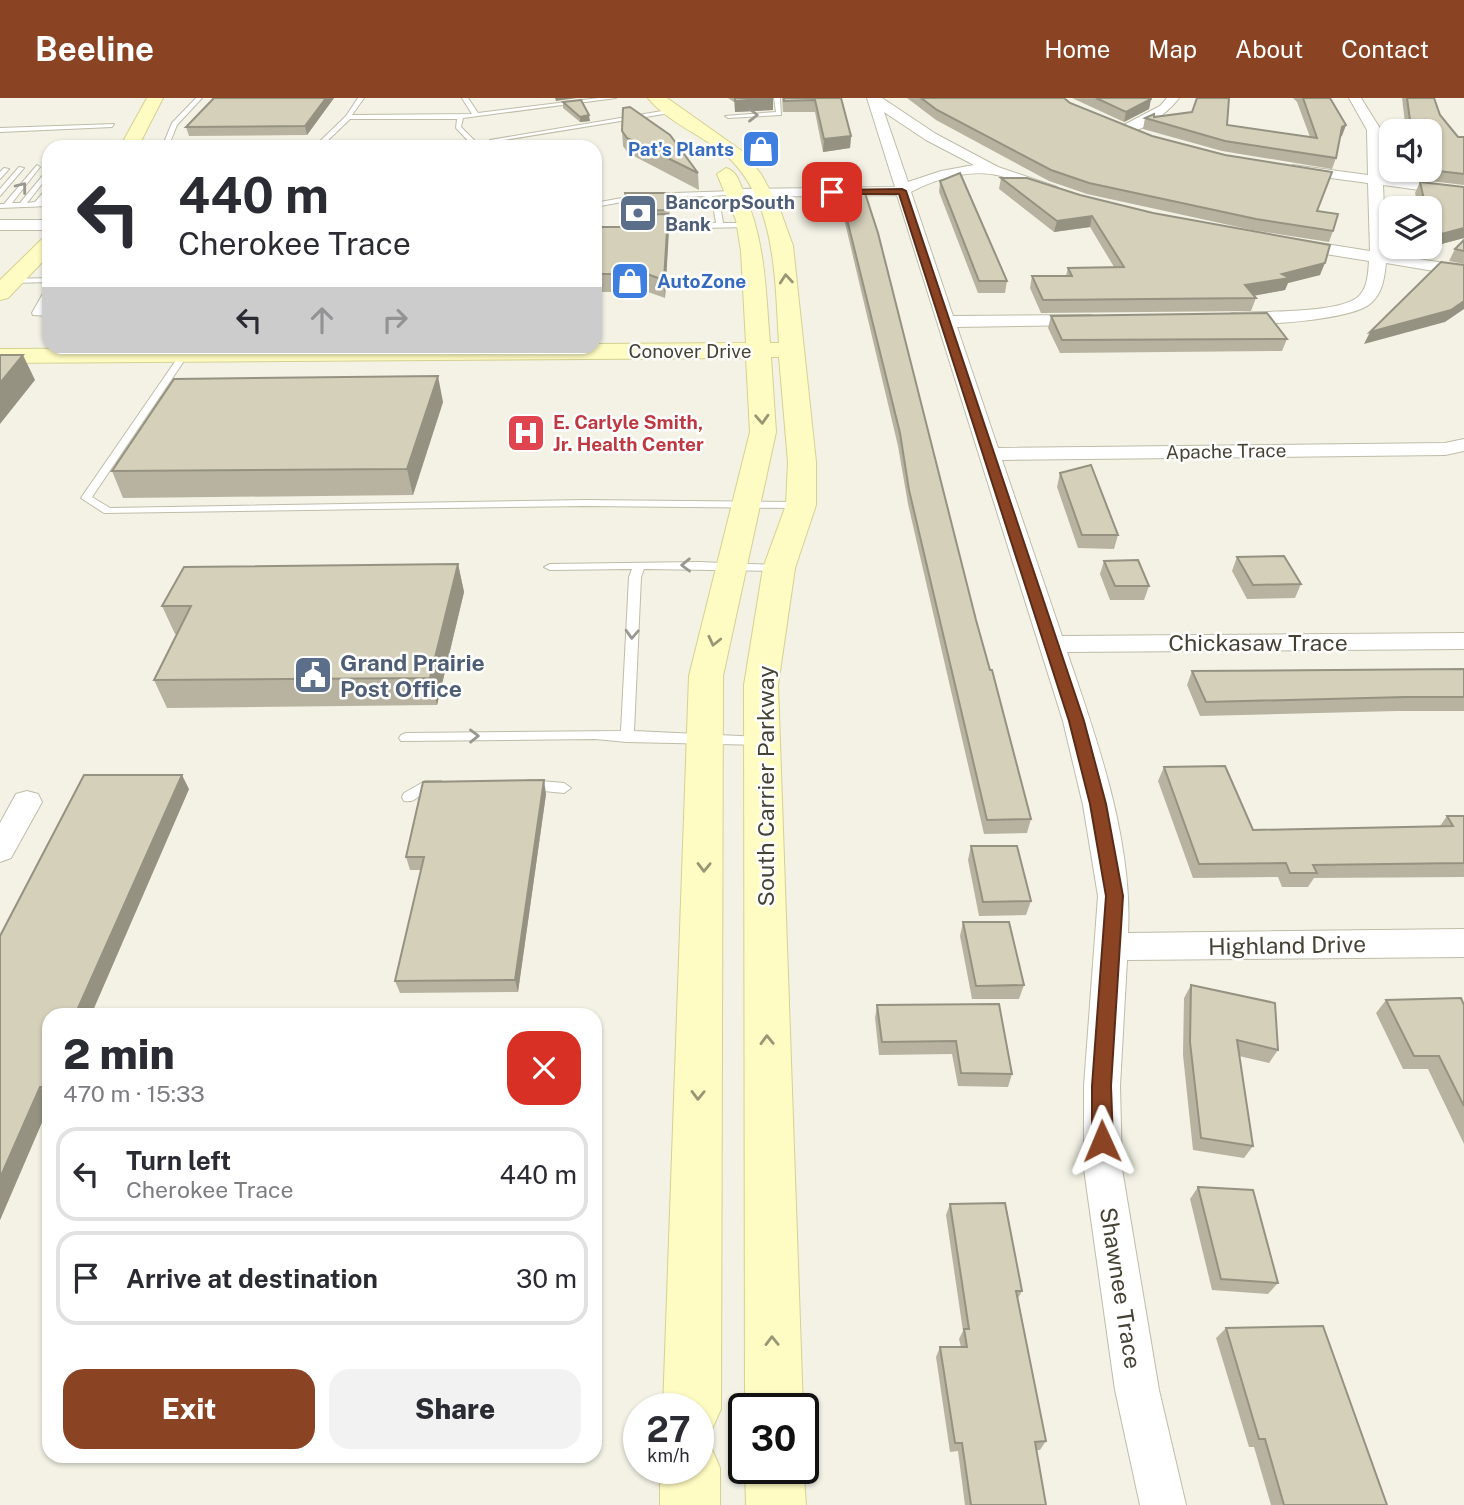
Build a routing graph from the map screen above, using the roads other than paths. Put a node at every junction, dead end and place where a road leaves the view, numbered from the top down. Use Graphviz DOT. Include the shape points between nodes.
graph roads {
  1 [pos="155,98"];
  2 [pos="199,98"];
  3 [pos="361,98"];
  4 [pos="465,98"];
  5 [pos="613,98"];
  6 [pos="633,98"];
  7 [pos="776,98"];
  8 [pos="873,98"];
  9 [pos="1173,98"];
  10 [pos="1355,98"];
  11 [pos="603,99"];
  12 [pos="662,108"];
  13 [pos="476,115"];
  14 [pos="728,116"];
  15 [pos="348,117"];
  16 [pos="460,117"];
  17 [pos="112,125"];
  18 [pos="0,130"];
  19 [pos="1150,137"];
  20 [pos="133,140"];
  21 [pos="168,140"];
  22 [pos="324,140"];
  23 [pos="471,140"];
  24 [pos="493,140"];
  25 [pos="1273,166"];
  26 [pos="37,167"];
  27 [pos="21,168"];
  28 [pos="6,169"];
  29 [pos="993,169"];
  30 [pos="0,177"];
  31 [pos="42,179"];
  32 [pos="1375,180"];
  33 [pos="902,191"];
  34 [pos="1464,192"];
  35 [pos="736,193"];
  36 [pos="762,193"];
  37 [pos="0,194"];
  38 [pos="707,195"];
  39 [pos="1070,196"];
  40 [pos="42,197"];
  41 [pos="37,204"];
  42 [pos="42,204"];
  43 [pos="602,204"];
  44 [pos="22,205"];
  45 [pos="3,206"];
  46 [pos="0,225"];
  47 [pos="42,225"];
  48 [pos="747,225"];
  49 [pos="720,226"];
  50 [pos="637,227"];
  51 [pos="1277,242"];
  52 [pos="42,250"];
  53 [pos="1378,258"];
  54 [pos="1464,271"];
  55 [pos="42,281"];
  56 [pos="6,287"];
  57 [pos="42,302"];
  58 [pos="42,313"];
  59 [pos="1213,319"];
  60 [pos="1106,320"];
  61 [pos="945,322"];
  62 [pos="602,336"];
  63 [pos="0,340"];
  64 [pos="42,340"];
  65 [pos="775,342"];
  66 [pos="602,345"];
  67 [pos="90,354"];
  68 [pos="178,354"];
  69 [pos="0,356"];
  70 [pos="1464,445"];
  71 [pos="989,454"];
  72 [pos="748,505"];
  73 [pos="801,506"];
  74 [pos="639,566"];
  75 [pos="550,567"];
  76 [pos="734,567"];
  77 [pos="779,568"];
  78 [pos="1464,641"];
  79 [pos="1051,644"];
  80 [pos="627,737"];
  81 [pos="406,738"];
  82 [pos="707,741"];
  83 [pos="761,742"];
  84 [pos="520,785"];
  85 [pos="452,786"];
  86 [pos="564,788"];
  87 [pos="409,797"];
  88 [pos="14,802"];
  89 [pos="0,850"];
  90 [pos="1464,943"];
  91 [pos="1111,947"];
  92 [pos="692,1393"];
  93 [pos="774,1393"];
  94 [pos="690,1484"];
  95 [pos="775,1484"];
  96 [pos="690,1505"];
  97 [pos="776,1505"];
  98 [pos="1163,1505"];
  1 -- 20 [label="main road"];
  2 -- 21 [label="lane" via="174,124"];
  3 -- 15 [label="lane"];
  4 -- 13 [label="lane"];
  5 -- 11 [label="lane"];
  6 -- 12 [label="main road, South Carrier Parkway"];
  14 -- 7 [label="lane, one-way" via="779,114"];
  8 -- 29 [label="street" via="937,143"];
  8 -- 33 [label="street, Shawnee Trace"];
  9 -- 19 [label="street" via="1165,109 1119,127"];
  10 -- 32 [label="street" via="1374,130"];
  11 -- 13 [label="lane"];
  12 -- 24 [label="lane"];
  12 -- 35 [label="main road, South Carrier Parkway" via="729,177"];
  12 -- 36 [label="main road, South Carrier Parkway" via="736,155"];
  13 -- 16 [label="lane"];
  15 -- 16 [label="lane"];
  15 -- 22 [label="lane"];
  16 -- 23 [label="lane" via="458,127"];
  17 -- 18 [label="lane"];
  25 -- 32 [label="street"];
  45 -- 26 [label="lane, one-way"];
  27 -- 37 [label="lane"];
  28 -- 30 [label="lane"];
  29 -- 33 [label="street" via="935,176"];
  29 -- 39 [label="street"];
  31 -- 44 [label="lane"];
  32 -- 34 [label="street"];
  32 -- 53 [label="street"];
  33 -- 36 [label="street"];
  33 -- 61 [label="street, Shawnee Trace"];
  35 -- 36 [label="street"];
  35 -- 38 [label="lane"];
  35 -- 48 [label="main road, South Carrier Parkway"];
  65 -- 36 [label="main road, South Carrier Parkway, one-way" via="783,246"];
  38 -- 43 [label="lane" via="643,196"];
  38 -- 49 [label="lane" via="716,205"];
  40 -- 41 [label="lane"];
  41 -- 42 [label="lane"];
  41 -- 44 [label="lane"];
  44 -- 45 [label="lane"];
  46 -- 47 [label="street"];
  48 -- 49 [label="lane"];
  48 -- 65 [label="main road, South Carrier Parkway"];
  49 -- 50 [label="lane"];
  51 -- 53 [label="street"];
  52 -- 56 [label="main road"];
  53 -- 54 [label="street"];
  53 -- 59 [label="street" via="1374,288 1363,302 1324,314"];
  55 -- 56 [label="lane"];
  57 -- 58 [label="lane" via="36,313"];
  60 -- 61 [label="street"];
  61 -- 71 [label="street, Shawnee Trace"];
  62 -- 65 [label="main road, Conover Drive"];
  63 -- 64 [label="main road"];
  65 -- 66 [label="main road, Conover Drive"];
  65 -- 72 [label="main road, South Carrier Parkway, one-way"];
  65 -- 73 [label="main road, South Carrier Parkway" via="794,401 802,461"];
  67 -- 69 [label="main road, Conover Drive"];
  68 -- 72 [label="lane" via="86,498 108,511 585,503"];
  70 -- 71 [label="street, Apache Trace" via="1445,449"];
  71 -- 79 [label="street, Shawnee Trace"];
  72 -- 73 [label="lane"];
  72 -- 76 [label="main road, South Carrier Parkway"];
  73 -- 77 [label="main road, South Carrier Parkway"];
  74 -- 75 [label="lane"];
  76 -- 74 [label="lane, one-way"];
  74 -- 80 [label="lane, one-way"];
  76 -- 77 [label="lane"];
  76 -- 82 [label="main road, South Carrier Parkway, one-way" via="706,676"];
  77 -- 83 [label="main road, South Carrier Parkway" via="761,685"];
  78 -- 79 [label="street, Chickasaw Trace"];
  79 -- 91 [label="street, Shawnee Trace" via="1098,804 1114,896"];
  81 -- 80 [label="lane, one-way"];
  80 -- 82 [label="lane"];
  82 -- 83 [label="lane"];
  82 -- 92 [label="main road, South Carrier Parkway, one-way"];
  93 -- 83 [label="main road, South Carrier Parkway, one-way"];
  84 -- 86 [label="lane"];
  85 -- 87 [label="lane" via="425,786"];
  88 -- 89 [label="street"];
  90 -- 91 [label="street, Highland Drive"];
  91 -- 98 [label="street, Shawnee Trace" via="1102,1086 1103,1169 1137,1390"];
  94 -- 96 [label="main road"];
  95 -- 97 [label="main road"];
}
